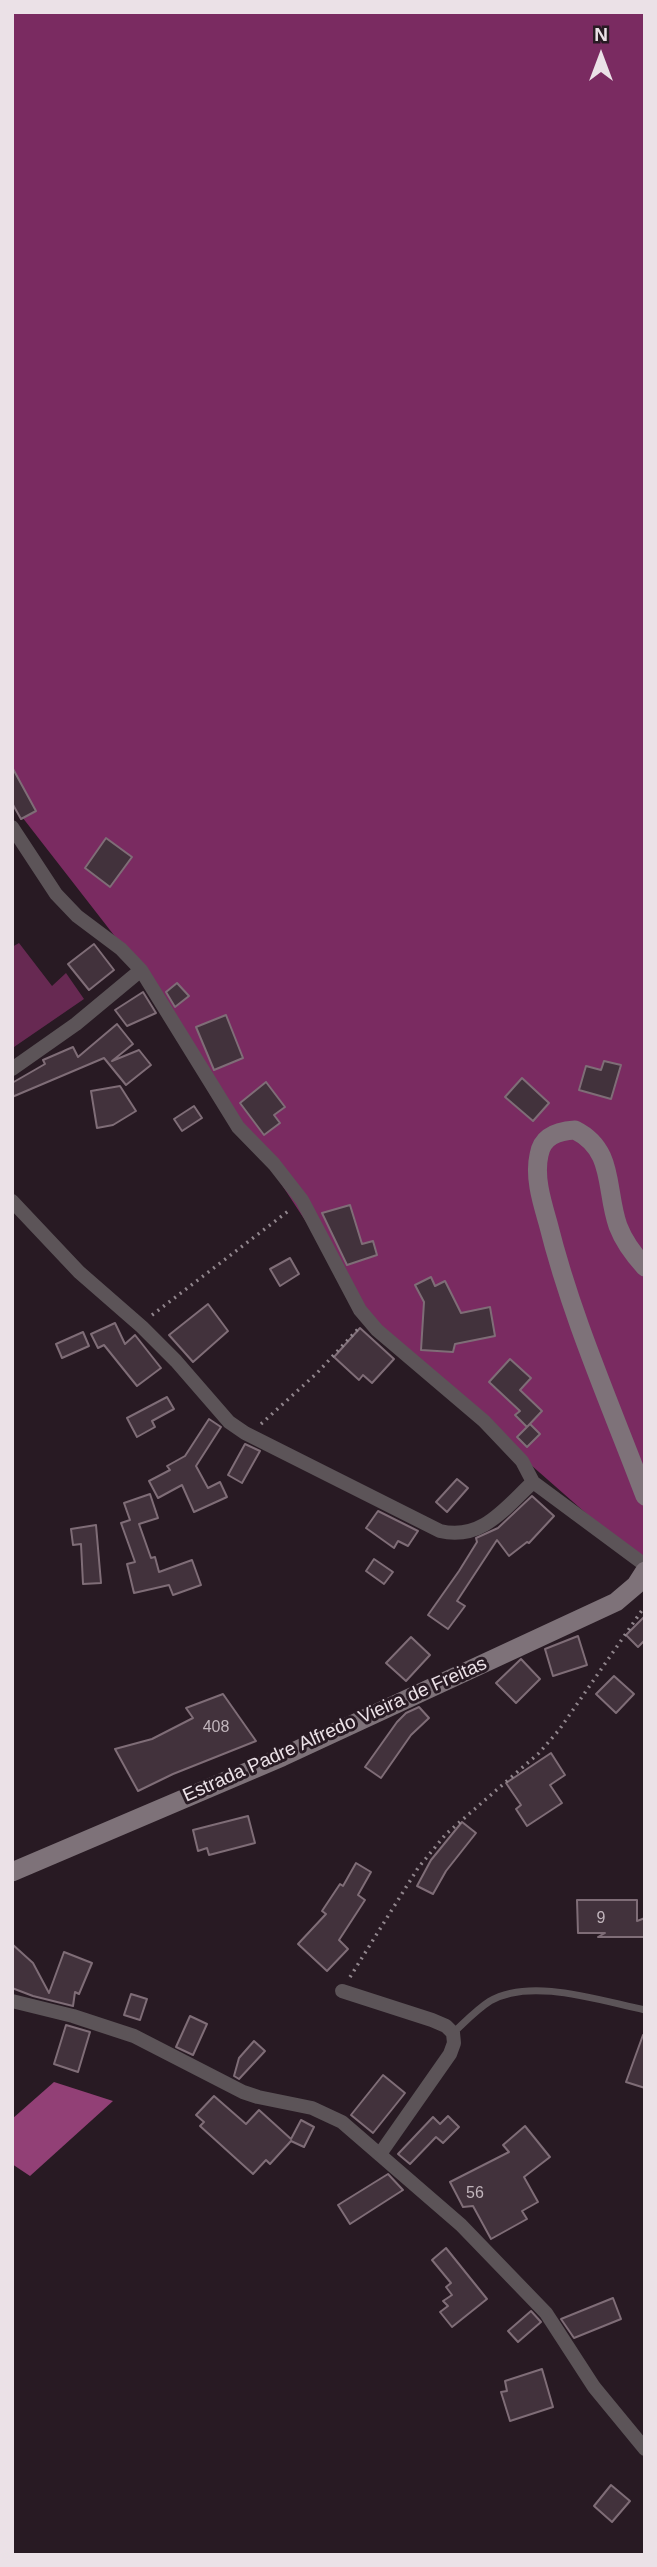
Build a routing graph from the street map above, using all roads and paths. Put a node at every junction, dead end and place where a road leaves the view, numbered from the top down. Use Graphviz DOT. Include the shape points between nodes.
graph roads {
  1 [pos="12,827"];
  2 [pos="141,970"];
  3 [pos="12,1069"];
  4 [pos="302,1200"];
  5 [pos="12,1201"];
  6 [pos="645,1267"];
  7 [pos="367,1319"];
  8 [pos="139,1324"];
  9 [pos="250,1435"];
  10 [pos="533,1482"];
  11 [pos="645,1496"];
  12 [pos="645,1565"];
  13 [pos="645,1571"];
  14 [pos="645,1606"];
  15 [pos="12,1872"];
  16 [pos="342,1991"];
  17 [pos="12,2001"];
  18 [pos="645,2010"];
  19 [pos="453,2034"];
  20 [pos="380,2154"];
  21 [pos="645,2449"];
  1 -- 2 [label="street" via="56,894"];
  2 -- 3 [label="street"];
  2 -- 4 [label="street" via="237,1127"];
  4 -- 7 [label="street"];
  4 -- 8 [label="path"];
  5 -- 8 [label="street" via="79,1272"];
  6 -- 11 [label="main road" via="625,1243 603,1157 595,1144 575,1130 554,1133 538,1154 539,1189 554,1249"];
  7 -- 9 [label="path"];
  7 -- 10 [label="street" via="484,1421 522,1461"];
  8 -- 9 [label="street" via="217,1410"];
  9 -- 10 [label="street" via="454,1534 486,1524"];
  10 -- 12 [label="street"];
  13 -- 15 [label="main road, Estrada Padre Alfredo Vieira de Freitas" via="616,1602 282,1757"];
  14 -- 16 [label="path" via="559,1730 446,1834 418,1868"];
  16 -- 19 [label="street" via="432,2020"];
  17 -- 20 [label="street" via="134,2036 243,2092 312,2108 342,2122"];
  18 -- 19 [label="lane" via="544,1990 512,1992 475,2012"];
  19 -- 20 [label="street" via="450,2054"];
  20 -- 21 [label="street" via="461,2225 546,2313 594,2387"];
}
